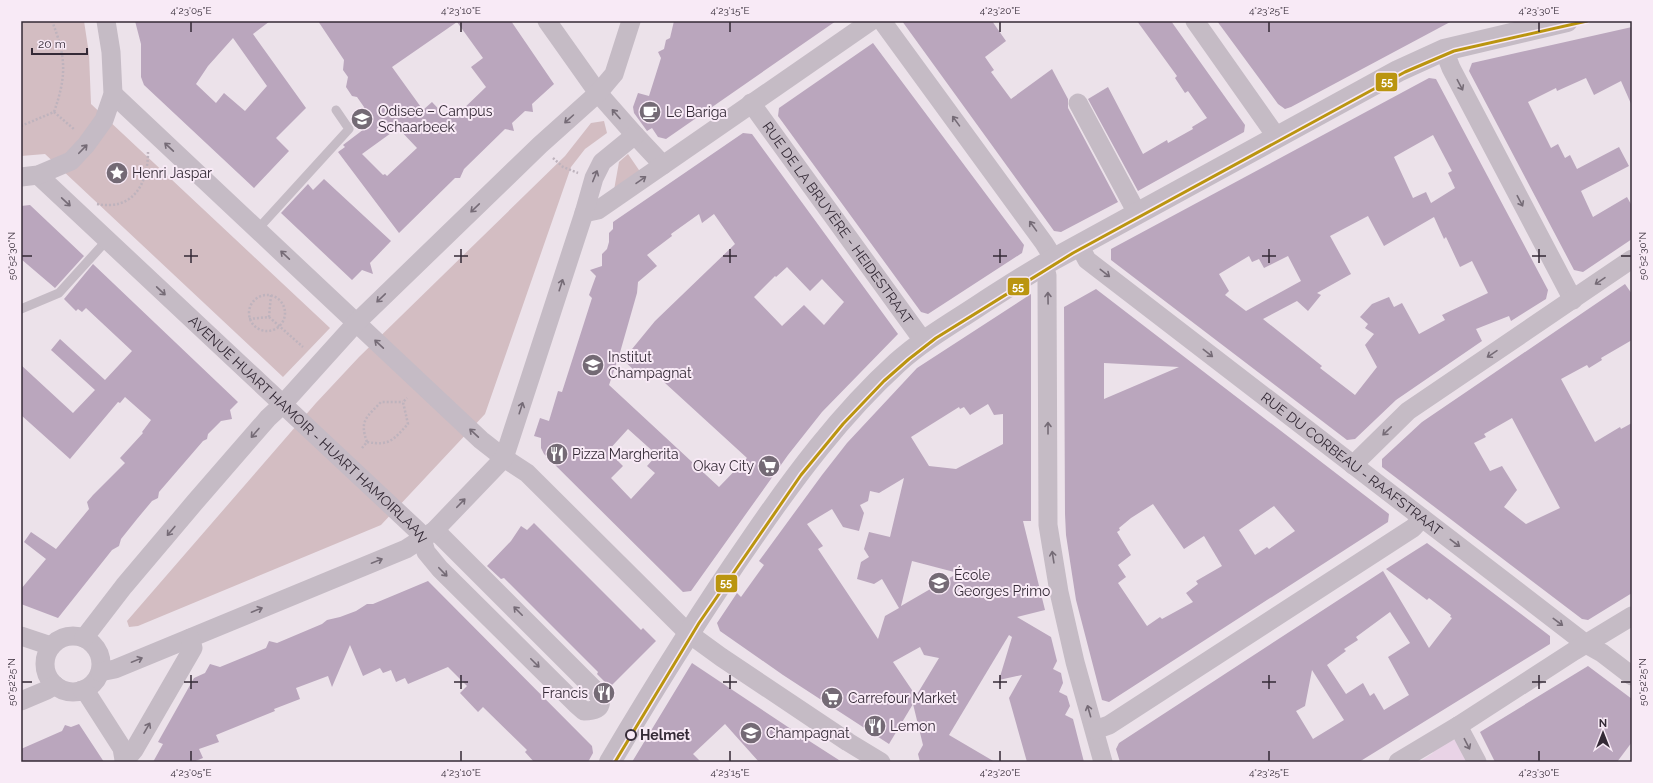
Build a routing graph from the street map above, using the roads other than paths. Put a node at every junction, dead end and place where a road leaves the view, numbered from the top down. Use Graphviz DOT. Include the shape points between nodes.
graph roads {
  1 [pos="106,21"];
  2 [pos="547,21"];
  3 [pos="630,21"];
  4 [pos="871,21"];
  5 [pos="882,21"];
  6 [pos="1195,21"];
  7 [pos="1567,21"];
  8 [pos="1508,27"];
  9 [pos="1444,50"];
  10 [pos="598,93"];
  11 [pos="113,94"];
  12 [pos="751,103"];
  13 [pos="1078,103"];
  14 [pos="336,110"];
  15 [pos="635,135"];
  16 [pos="1276,136"];
  17 [pos="664,165"];
  18 [pos="29,176"];
  19 [pos="1137,213"];
  20 [pos="584,214"];
  21 [pos="257,230"];
  22 [pos="107,240"];
  23 [pos="1079,245"];
  24 [pos="1632,259"];
  25 [pos="1048,262"];
  26 [pos="1573,300"];
  27 [pos="21,309"];
  28 [pos="356,323"];
  29 [pos="924,342"];
  30 [pos="282,404"];
  31 [pos="504,458"];
  32 [pos="1353,465"];
  33 [pos="1422,518"];
  34 [pos="428,535"];
  35 [pos="1632,616"];
  36 [pos="688,633"];
  37 [pos="21,636"];
  38 [pos="84,638"];
  39 [pos="190,638"];
  40 [pos="1586,644"];
  41 [pos="52,646"];
  42 [pos="100,672"];
  43 [pos="1632,676"];
  44 [pos="55,684"];
  45 [pos="82,690"];
  46 [pos="21,701"];
  47 [pos="1458,726"];
  48 [pos="1095,730"];
  49 [pos="124,761"];
  50 [pos="610,762"];
  51 [pos="881,762"];
  52 [pos="1103,762"];
  53 [pos="1398,762"];
  54 [pos="1476,762"];
  1 -- 11 [label="street, AVENUE HUART HAMOIR - HUART HAMOIRLAAN" via="111,52"];
  2 -- 10 [label="street"];
  3 -- 10 [label="street" via="614,74"];
  4 -- 12 [label="street"];
  25 -- 5 [label="street, one-way" via="1040,236"];
  6 -- 16 [label="street"];
  7 -- 8 [label="street"];
  8 -- 9 [label="street"];
  9 -- 16 [label="street" via="1398,71"];
  9 -- 26 [label="street, one-way" via="1451,68"];
  15 -- 10 [label="street, one-way"];
  10 -- 28 [label="street, one-way" via="540,145"];
  18 -- 11 [label="street, AVENUE HUART HAMOIR - HUART HAMOIRLAAN, one-way" via="71,161 104,120"];
  21 -- 11 [label="street, one-way"];
  12 -- 17 [label="street"];
  12 -- 29 [label="street, RUE DE LA BRUYÈRE - HEIDESTRAAT"];
  13 -- 19 [label="street"];
  14 -- 21 [label="lane" via="349,129"];
  15 -- 17 [label="street"];
  20 -- 15 [label="street, one-way" via="594,178 602,162"];
  16 -- 19 [label="street"];
  20 -- 17 [label="street, one-way" via="598,210"];
  18 -- 22 [label="street, AVENUE HUART HAMOIR - HUART HAMOIRLAAN, one-way"];
  19 -- 23 [label="street"];
  31 -- 20 [label="street, one-way"];
  28 -- 21 [label="street, one-way"];
  22 -- 27 [label="lane" via="59,293"];
  22 -- 30 [label="street, AVENUE HUART HAMOIR - HUART HAMOIRLAAN, one-way"];
  23 -- 25 [label="street"];
  23 -- 32 [label="street, RUE DU CORBEAU - RAAFSTRAAT, one-way" via="1087,260"];
  24 -- 26 [label="street, one-way"];
  25 -- 29 [label="street"];
  48 -- 25 [label="street, one-way" via="1059,592 1048,525"];
  26 -- 32 [label="street, one-way" via="1408,411"];
  28 -- 30 [label="street"];
  31 -- 28 [label="street, one-way"];
  29 -- 36 [label="street" via="881,379 805,465 780,497"];
  30 -- 34 [label="street, AVENUE HUART HAMOIR - HUART HAMOIRLAAN" via="418,531"];
  30 -- 38 [label="street, one-way" via="124,586"];
  34 -- 31 [label="street, one-way"];
  31 -- 36 [label="street" via="528,473"];
  32 -- 33 [label="street, RUE DU CORBEAU - RAAFSTRAAT"];
  33 -- 40 [label="street, RUE DU CORBEAU - RAAFSTRAAT, one-way"];
  33 -- 48 [label="street" via="1412,528 1109,725"];
  34 -- 34 [label="street, AVENUE HUART HAMOIR - HUART HAMOIRLAAN, one-way" via="426,552 440,569 576,704 584,711 598,708 600,696 593,688 446,540"];
  39 -- 34 [label="street, one-way" via="406,549"];
  35 -- 40 [label="street"];
  36 -- 50 [label="street"];
  36 -- 51 [label="street"];
  37 -- 41 [label="street"];
  38 -- 41 [label="street" via="66,637"];
  38 -- 42 [label="street" via="93,644 99,653"];
  42 -- 39 [label="street, one-way" via="115,669"];
  49 -- 39 [label="street, one-way" via="134,750 193,648"];
  40 -- 43 [label="street, RUE DU CORBEAU - RAAFSTRAAT"];
  40 -- 47 [label="street"];
  41 -- 44 [label="street" via="46,659 46,666 50,679"];
  42 -- 45 [label="street" via="93,683"];
  44 -- 45 [label="street" via="68,691"];
  44 -- 46 [label="street"];
  45 -- 49 [label="street" via="88,695 122,748"];
  47 -- 53 [label="street"];
  47 -- 54 [label="street, one-way"];
  48 -- 52 [label="street"];
}
